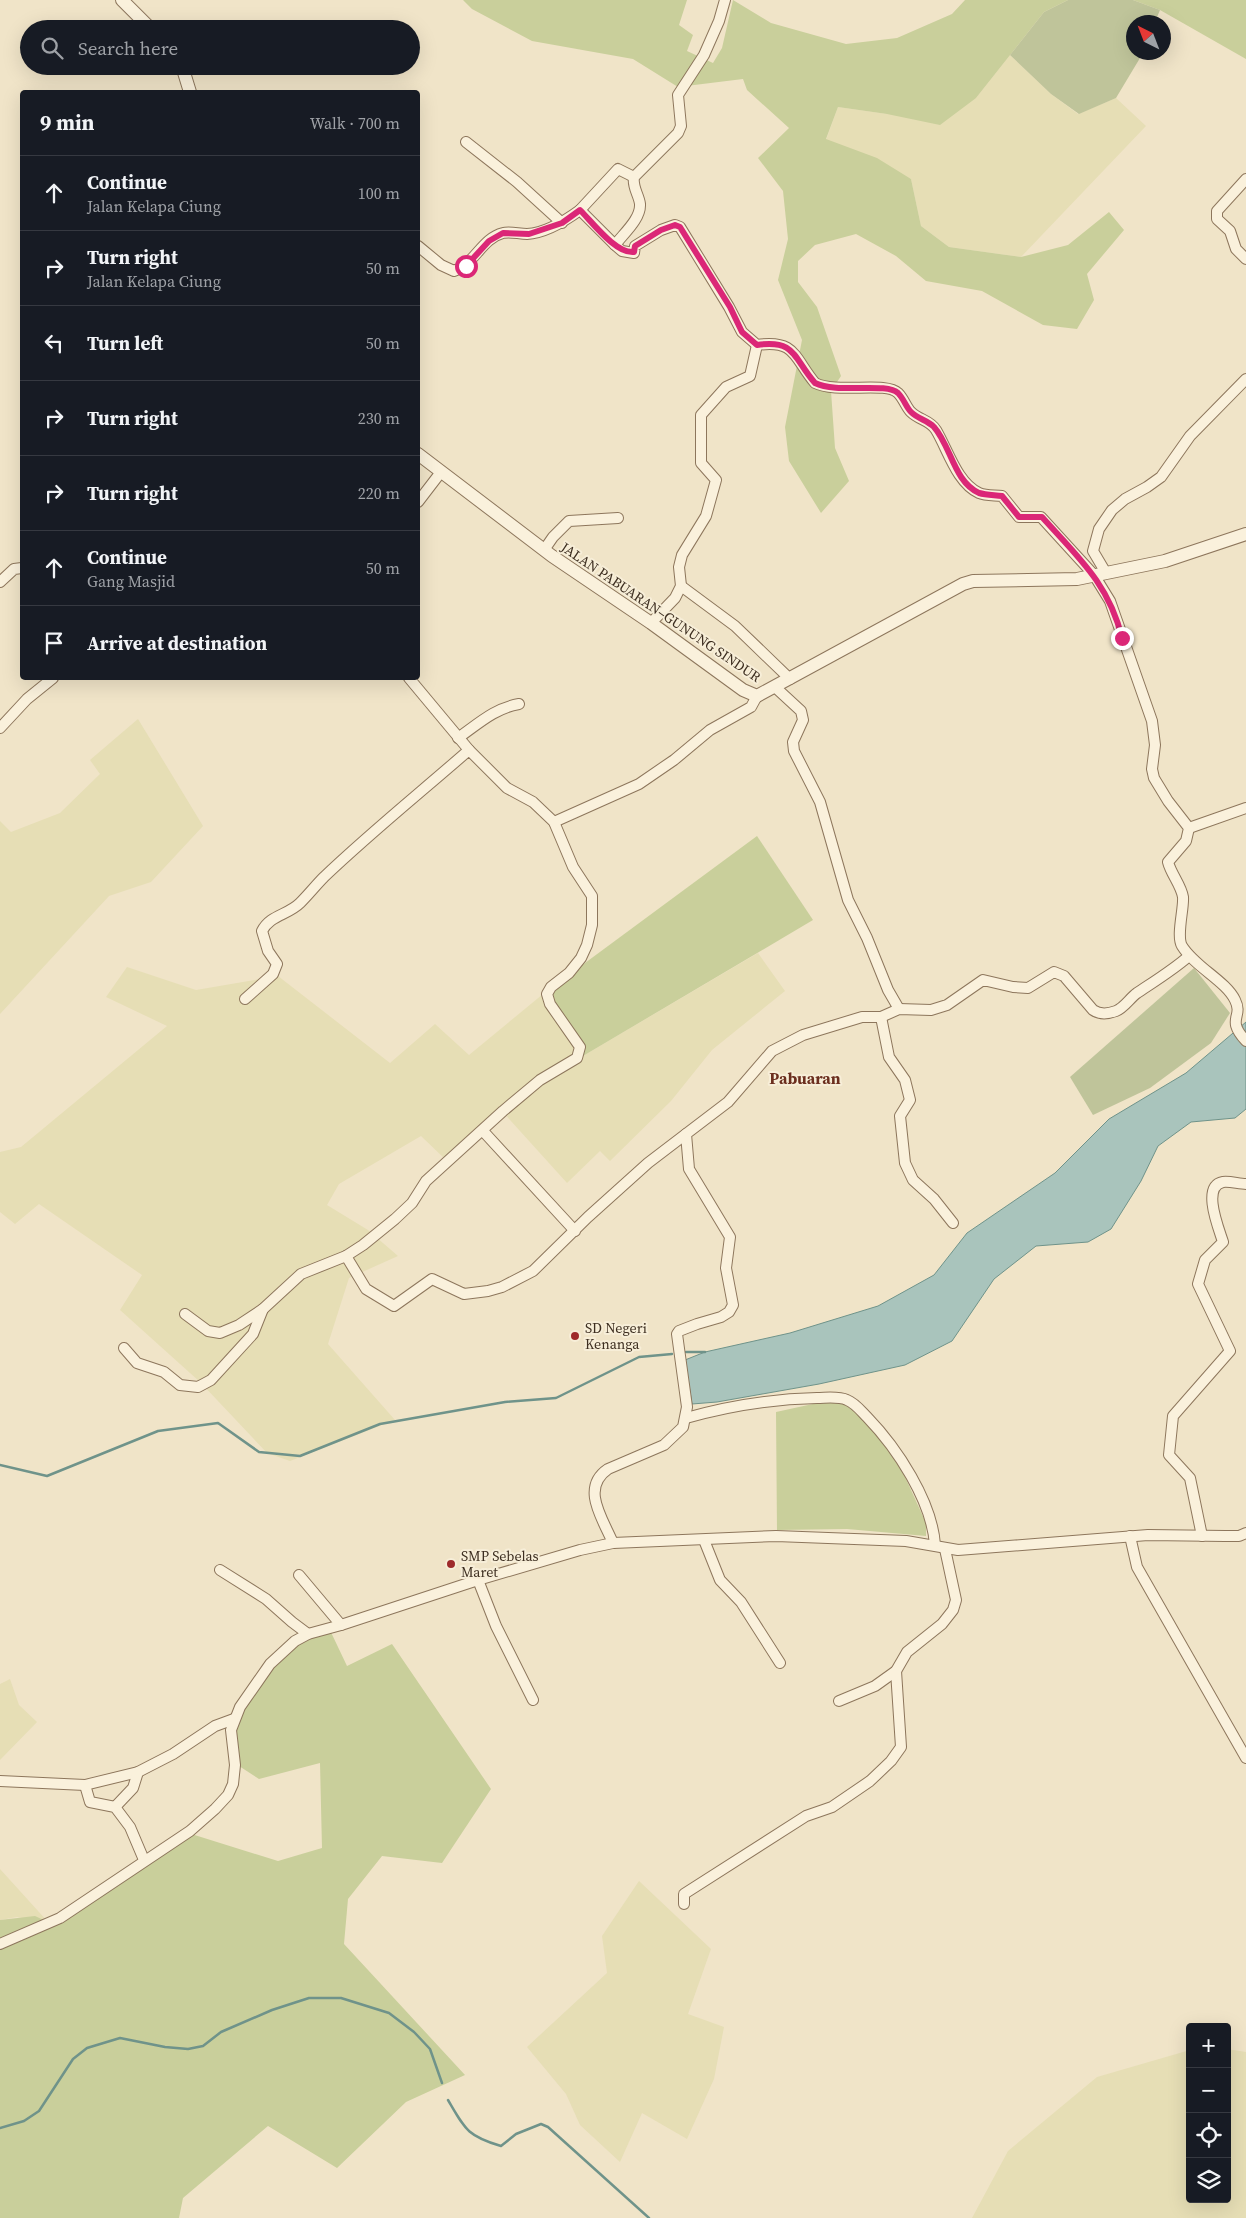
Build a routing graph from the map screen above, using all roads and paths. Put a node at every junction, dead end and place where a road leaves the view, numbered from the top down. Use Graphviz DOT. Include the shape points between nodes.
graph roads {
  1 [pos="122,0"];
  2 [pos="725,0"];
  3 [pos="142,20"];
  4 [pos="185,75"];
  5 [pos="189,90"];
  6 [pos="466,142"];
  7 [pos="634,177"];
  8 [pos="1246,179"];
  9 [pos="580,210"];
  10 [pos="562,223"];
  11 [pos="615,245"];
  12 [pos="420,248"];
  13 [pos="1246,259"];
  14 [pos="757,345"];
  15 [pos="1246,378"];
  16 [pos="420,456"];
  17 [pos="441,472"];
  18 [pos="420,499"];
  19 [pos="618,518"];
  20 [pos="1246,534"];
  21 [pos="544,550"];
  22 [pos="20,568"];
  23 [pos="1100,574"];
  24 [pos="0,582"];
  25 [pos="680,586"];
  26 [pos="651,623"];
  27 [pos="51,680"];
  28 [pos="411,680"];
  29 [pos="790,680"];
  30 [pos="775,687"];
  31 [pos="757,696"];
  32 [pos="519,704"];
  33 [pos="0,728"];
  34 [pos="458,738"];
  35 [pos="468,750"];
  36 [pos="1246,808"];
  37 [pos="554,822"];
  38 [pos="1190,828"];
  39 [pos="1189,956"];
  40 [pos="245,999"];
  41 [pos="899,1009"];
  42 [pos="881,1017"];
  43 [pos="1246,1041"];
  44 [pos="483,1131"];
  45 [pos="686,1134"];
  46 [pos="1246,1184"];
  47 [pos="953,1224"];
  48 [pos="575,1231"];
  49 [pos="346,1256"];
  50 [pos="263,1309"];
  51 [pos="185,1314"];
  52 [pos="124,1348"];
  53 [pos="686,1418"];
  54 [pos="1246,1533"];
  55 [pos="1130,1536"];
  56 [pos="1202,1536"];
  57 [pos="704,1540"];
  58 [pos="613,1543"];
  59 [pos="935,1545"];
  60 [pos="945,1549"];
  61 [pos="220,1570"];
  62 [pos="299,1575"];
  63 [pos="478,1580"];
  64 [pos="341,1625"];
  65 [pos="308,1634"];
  66 [pos="780,1663"];
  67 [pos="896,1671"];
  68 [pos="533,1700"];
  69 [pos="839,1702"];
  70 [pos="234,1718"];
  71 [pos="1246,1758"];
  72 [pos="138,1772"];
  73 [pos="0,1781"];
  74 [pos="85,1786"];
  75 [pos="115,1807"];
  76 [pos="144,1860"];
  77 [pos="684,1904"];
  78 [pos="0,1944"];
  1 -- 3 [label="street"];
  2 -- 7 [label="street" via="704,55 678,95 681,126 678,133"];
  4 -- 5 [label="street"];
  6 -- 10 [label="street"];
  7 -- 9 [label="street" via="618,169"];
  7 -- 11 [label="street" via="639,211"];
  8 -- 13 [label="street" via="1217,211 1217,220 1230,231 1236,249"];
  9 -- 10 [label="street"];
  9 -- 11 [label="street"];
  10 -- 12 [label="street" via="529,234 503,233 489,241 466,266 454,271"];
  11 -- 14 [label="street" via="627,253 634,252 635,246 661,230 675,225 680,227 742,332"];
  14 -- 23 [label="street" via="773,342 786,346 815,383 821,386 883,388 898,394 913,414 935,428 969,486 980,493 1002,496 1019,517 1042,517"];
  14 -- 25 [label="street" via="750,376 726,387 701,416 701,463 716,480 706,516 682,555"];
  15 -- 23 [label="street" via="1190,436 1161,477 1112,510 1099,529 1092,552"];
  16 -- 17 [label="street, JALAN PABUARAN–GUNUNG SINDUR"];
  17 -- 18 [label="street"];
  17 -- 21 [label="street, JALAN PABUARAN–GUNUNG SINDUR"];
  19 -- 21 [label="street" via="569,521"];
  20 -- 23 [label="street, JALAN PABUARAN–GUNUNG SINDUR" via="1186,556"];
  21 -- 26 [label="street, JALAN PABUARAN–GUNUNG SINDUR"];
  22 -- 24 [label="street" via="14,569"];
  23 -- 29 [label="street, JALAN PABUARAN–GUNUNG SINDUR" via="1078,579 973,581 963,584"];
  23 -- 38 [label="street" via="1152,721 1154,778"];
  25 -- 26 [label="street" via="675,598"];
  25 -- 29 [label="street" via="734,626"];
  26 -- 31 [label="street, JALAN PABUARAN–GUNUNG SINDUR" via="743,690"];
  27 -- 33 [label="street"];
  28 -- 34 [label="street"];
  29 -- 30 [label="street, JALAN PABUARAN–GUNUNG SINDUR"];
  30 -- 31 [label="street, JALAN PABUARAN–GUNUNG SINDUR"];
  30 -- 41 [label="street" via="801,711 803,720 793,742 794,751 820,802 848,900"];
  31 -- 37 [label="street" via="751,707 710,730 639,784"];
  32 -- 34 [label="street" via="494,712"];
  34 -- 35 [label="street"];
  35 -- 37 [label="street" via="507,788 533,802"];
  35 -- 40 [label="street" via="299,904 266,922 262,931 268,951 277,964 273,974"];
  36 -- 38 [label="street"];
  37 -- 44 [label="street" via="573,867 593,901 588,945 569,973 547,994 580,1051 577,1058 540,1080"];
  38 -- 39 [label="street" via="1186,841 1168,862 1183,896 1180,943"];
  39 -- 41 [label="street" via="1118,1010 1105,1014 1093,1010 1064,976 1054,972 1028,988 983,980 947,1005 931,1010"];
  39 -- 43 [label="street" via="1235,999 1234,1024"];
  41 -- 42 [label="street"];
  42 -- 45 [label="street" via="862,1017 803,1035 772,1051 728,1102"];
  42 -- 47 [label="street" via="889,1058 905,1080 910,1100 900,1116 905,1163 913,1180 934,1199"];
  44 -- 48 [label="street"];
  44 -- 49 [label="street" via="426,1181 412,1203 395,1219"];
  45 -- 48 [label="street" via="648,1163"];
  45 -- 53 [label="street" via="689,1169 730,1237 726,1268 733,1305 721,1317 677,1334"];
  46 -- 56 [label="street" via="1223,1182 1212,1191 1212,1205 1223,1242 1205,1260 1198,1284 1230,1352 1173,1416 1169,1455 1190,1478"];
  48 -- 49 [label="street" via="533,1271 502,1287 464,1294 432,1280 394,1306 366,1289"];
  49 -- 50 [label="street" via="301,1274"];
  50 -- 51 [label="street" via="220,1333 208,1331"];
  50 -- 52 [label="street" via="253,1334 211,1380 198,1387 180,1385 164,1372 137,1363"];
  53 -- 58 [label="street" via="683,1427 664,1445 608,1469 594,1485 594,1498"];
  53 -- 59 [label="street" via="776,1399 847,1399 884,1435 901,1457 929,1515"];
  54 -- 56 [label="street" via="1239,1536"];
  55 -- 56 [label="street"];
  55 -- 60 [label="street"];
  55 -- 71 [label="street" via="1137,1567"];
  57 -- 58 [label="street"];
  57 -- 59 [label="street" via="776,1536 906,1540"];
  57 -- 66 [label="street" via="720,1580 741,1602"];
  58 -- 63 [label="street"];
  59 -- 60 [label="street"];
  60 -- 67 [label="street" via="956,1600 953,1610 942,1624 907,1652"];
  61 -- 65 [label="street" via="266,1599"];
  62 -- 64 [label="street"];
  63 -- 64 [label="street"];
  63 -- 68 [label="street" via="496,1626"];
  64 -- 65 [label="street"];
  65 -- 70 [label="street" via="270,1664"];
  67 -- 69 [label="street" via="875,1686"];
  67 -- 77 [label="street" via="901,1747 891,1761 870,1781 832,1807 806,1816 684,1894"];
  70 -- 72 [label="street"];
  70 -- 76 [label="street" via="235,1765 228,1795 190,1831"];
  72 -- 74 [label="street"];
  72 -- 75 [label="street" via="133,1788"];
  73 -- 74 [label="street"];
  74 -- 75 [label="street" via="90,1802"];
  75 -- 76 [label="street" via="130,1827"];
  76 -- 78 [label="street" via="60,1918"];
}
